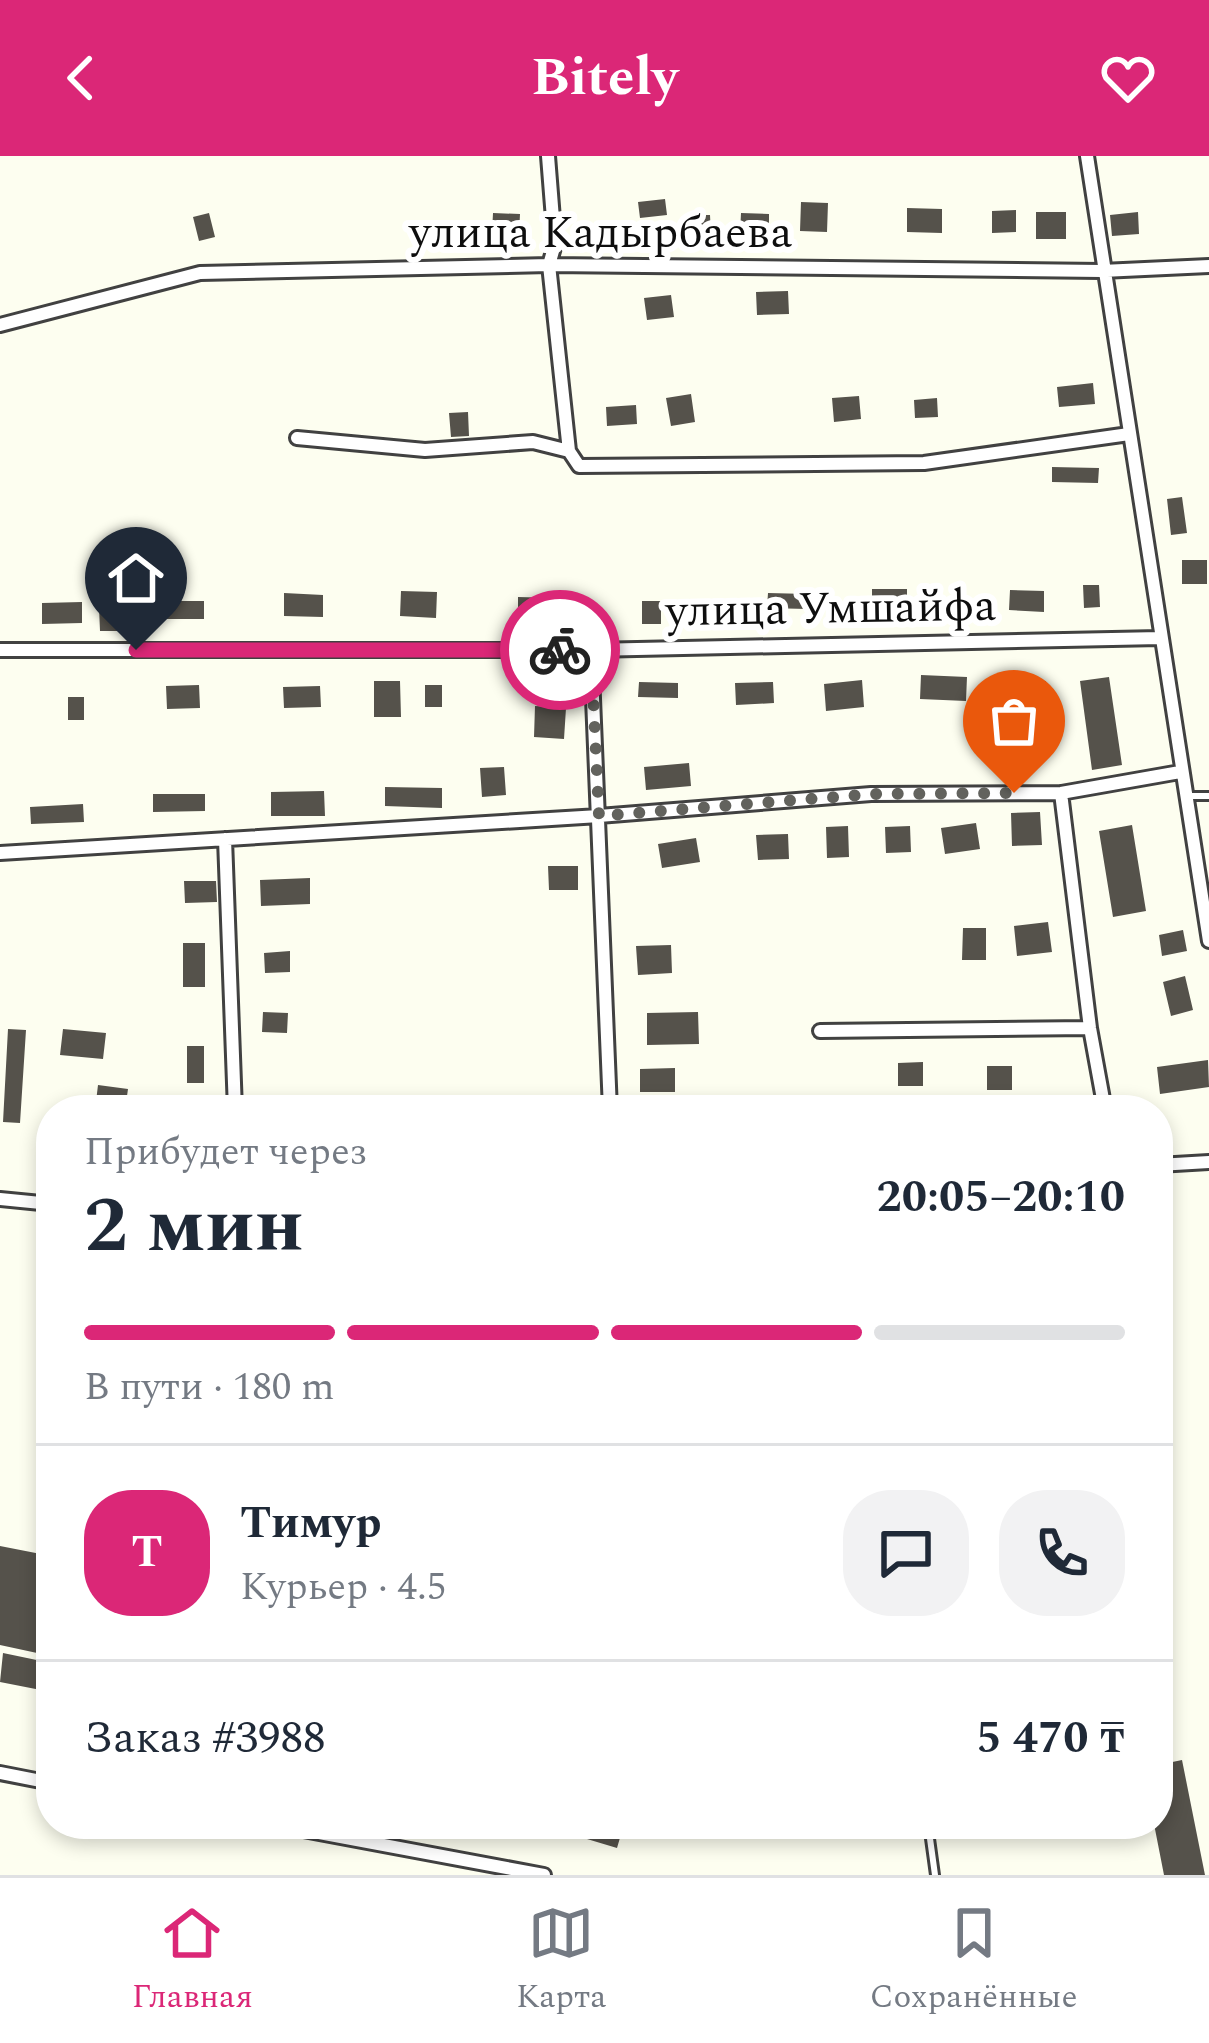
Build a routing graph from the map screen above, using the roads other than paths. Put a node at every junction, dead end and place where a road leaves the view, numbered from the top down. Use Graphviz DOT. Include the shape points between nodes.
graph roads {
  1 [pos="548,156"];
  2 [pos="1087,156"];
  3 [pos="549,265"];
  4 [pos="1209,266"];
  5 [pos="1102,271"];
  6 [pos="0,325"];
  7 [pos="1129,434"];
  8 [pos="297,438"];
  9 [pos="568,451"];
  10 [pos="1160,638"];
  11 [pos="0,650"];
  12 [pos="591,650"];
  13 [pos="1180,772"];
  14 [pos="1061,793"];
  15 [pos="1185,796"];
  16 [pos="1209,796"];
  17 [pos="599,816"];
  18 [pos="225,839"];
  19 [pos="0,853"];
  20 [pos="1209,941"];
  21 [pos="1090,1028"];
  22 [pos="820,1030"];
  23 [pos="234,1095"];
  24 [pos="609,1095"];
  25 [pos="1102,1095"];
  26 [pos="1209,1162"];
  27 [pos="1173,1164"];
  28 [pos="0,1199"];
  29 [pos="36,1203"];
  30 [pos="0,1773"];
  31 [pos="36,1780"];
  32 [pos="364,1839"];
  33 [pos="930,1839"];
  34 [pos="544,1875"];
  35 [pos="935,1875"];
  1 -- 3 [label="street" via="555,244"];
  2 -- 5 [label="street"];
  3 -- 5 [label="street, улица Кадырбаева"];
  3 -- 6 [label="street, улица Кадырбаева" via="200,273"];
  3 -- 9 [label="street"];
  4 -- 5 [label="street, улица Кадырбаева"];
  5 -- 7 [label="street"];
  7 -- 9 [label="street" via="924,463 579,466"];
  7 -- 10 [label="street"];
  8 -- 9 [label="street" via="425,450 533,442"];
  10 -- 12 [label="street, улица Умшайфа"];
  10 -- 13 [label="street"];
  11 -- 12 [label="street, улица Умшайфа"];
  12 -- 17 [label="street"];
  13 -- 14 [label="street"];
  13 -- 15 [label="street"];
  14 -- 17 [label="street" via="872,794"];
  14 -- 21 [label="street"];
  15 -- 16 [label="lane"];
  15 -- 20 [label="street"];
  17 -- 18 [label="street"];
  17 -- 24 [label="street"];
  18 -- 19 [label="street"];
  18 -- 23 [label="street"];
  21 -- 22 [label="street"];
  21 -- 25 [label="street"];
  26 -- 27 [label="street"];
  28 -- 29 [label="street"];
  30 -- 31 [label="street"];
  32 -- 34 [label="street"];
  33 -- 35 [label="lane"];
}
